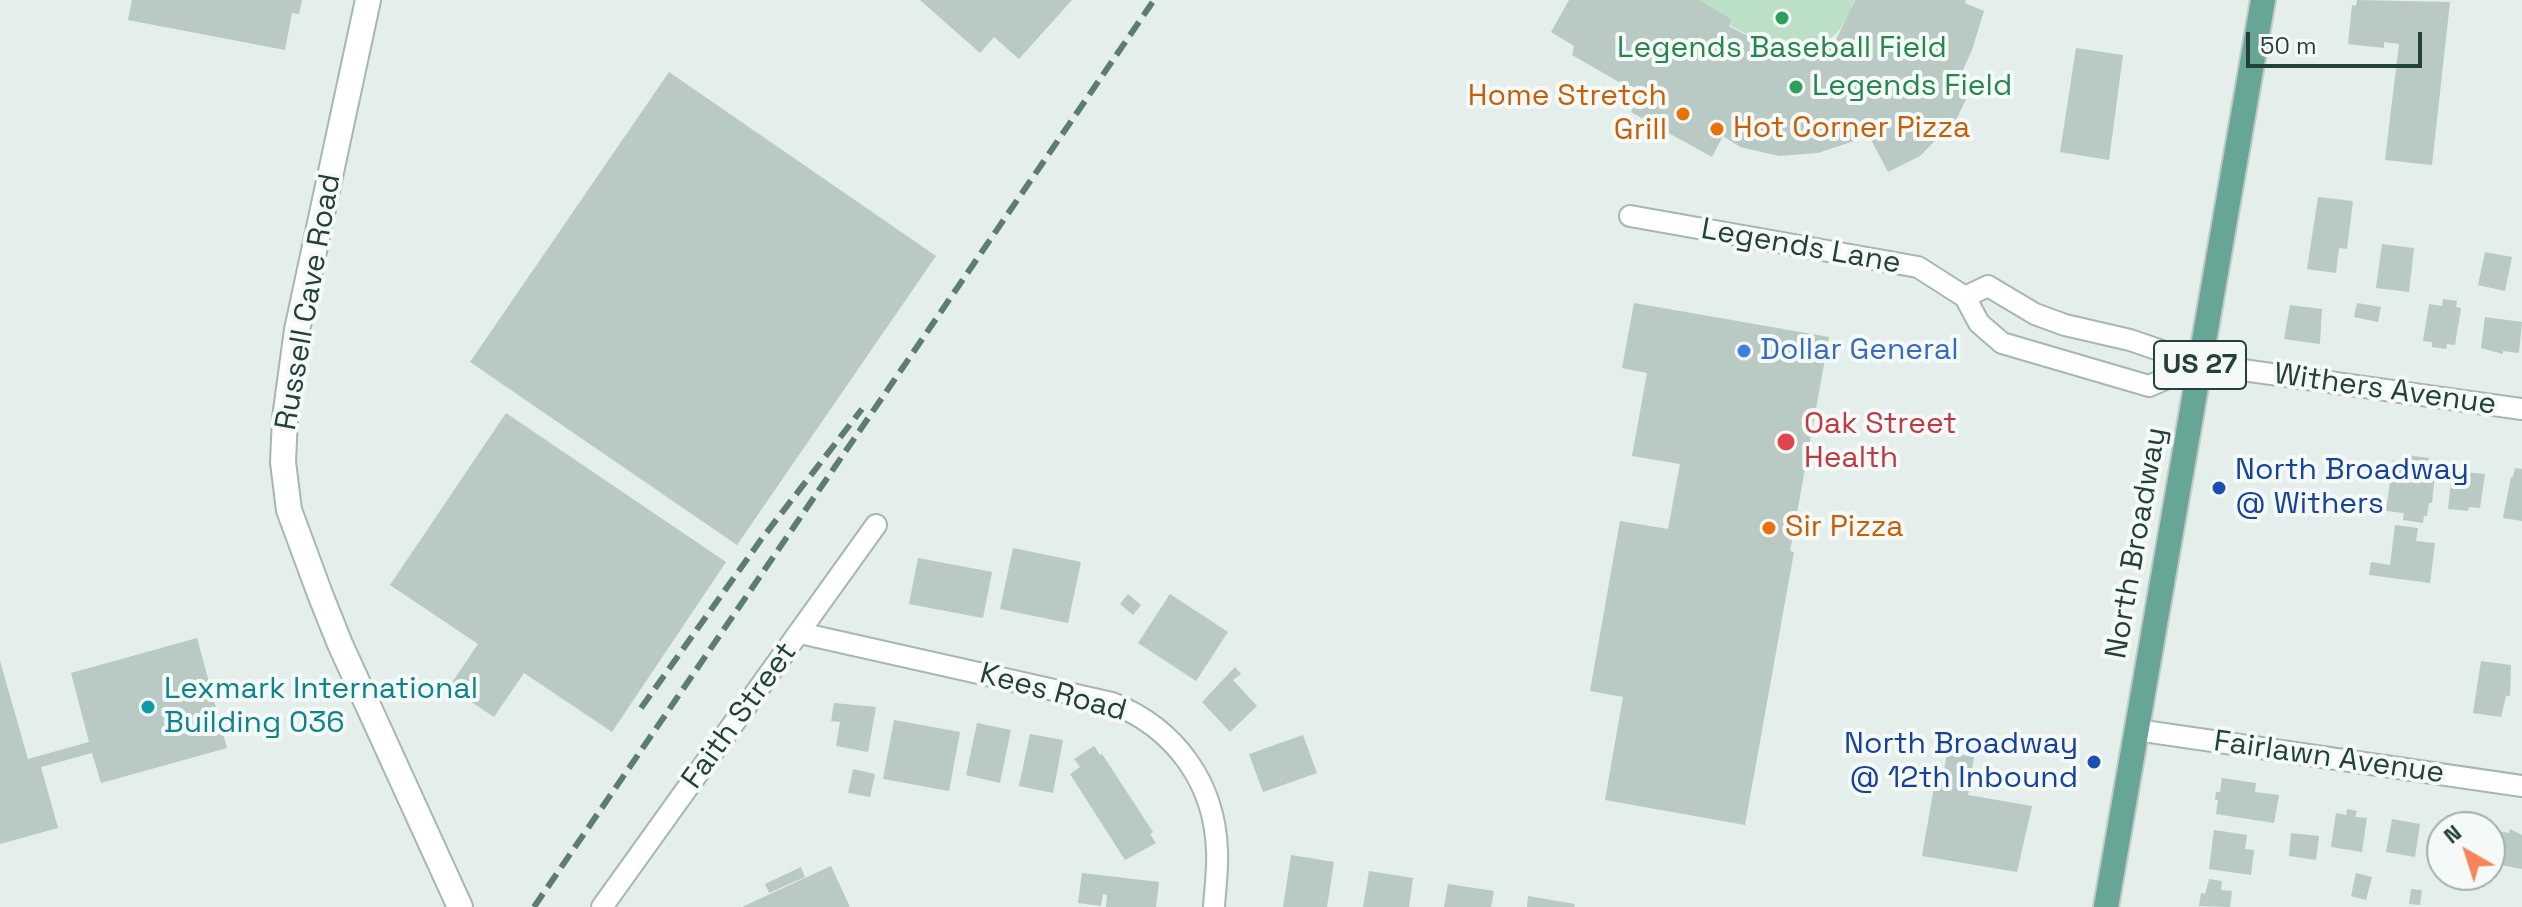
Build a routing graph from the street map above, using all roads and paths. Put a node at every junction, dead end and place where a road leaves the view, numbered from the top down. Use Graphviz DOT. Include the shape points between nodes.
graph roads {
  1 [pos="368,0"];
  2 [pos="2263,0"];
  3 [pos="1630,216"];
  4 [pos="1965,297"];
  5 [pos="2200,364"];
  6 [pos="2522,409"];
  7 [pos="876,525"];
  8 [pos="800,633"];
  9 [pos="2137,730"];
  10 [pos="2522,786"];
  11 [pos="460,907"];
  12 [pos="602,907"];
  13 [pos="1214,907"];
  14 [pos="2106,907"];
  1 -- 11 [label="street, Russell Cave Road" via="297,330 283,462 289,510 325,606"];
  2 -- 5 [label="main road, North Broadway / US 27"];
  3 -- 4 [label="street, Legends Lane" via="1918,267"];
  4 -- 5 [label="street" via="1988,286 2035,314"];
  4 -- 5 [label="street, Legends Lane" via="1979,323 2002,343 2149,386"];
  5 -- 6 [label="street, Withers Avenue"];
  5 -- 9 [label="main road, North Broadway / US 27"];
  7 -- 8 [label="street, Faith Street"];
  8 -- 12 [label="street, Faith Street"];
  8 -- 13 [label="street, Kees Road" via="1101,700 1155,725 1190,762 1204,789 1217,852"];
  9 -- 10 [label="street, Fairlawn Avenue"];
  9 -- 14 [label="main road, North Broadway / US 27"];
}
